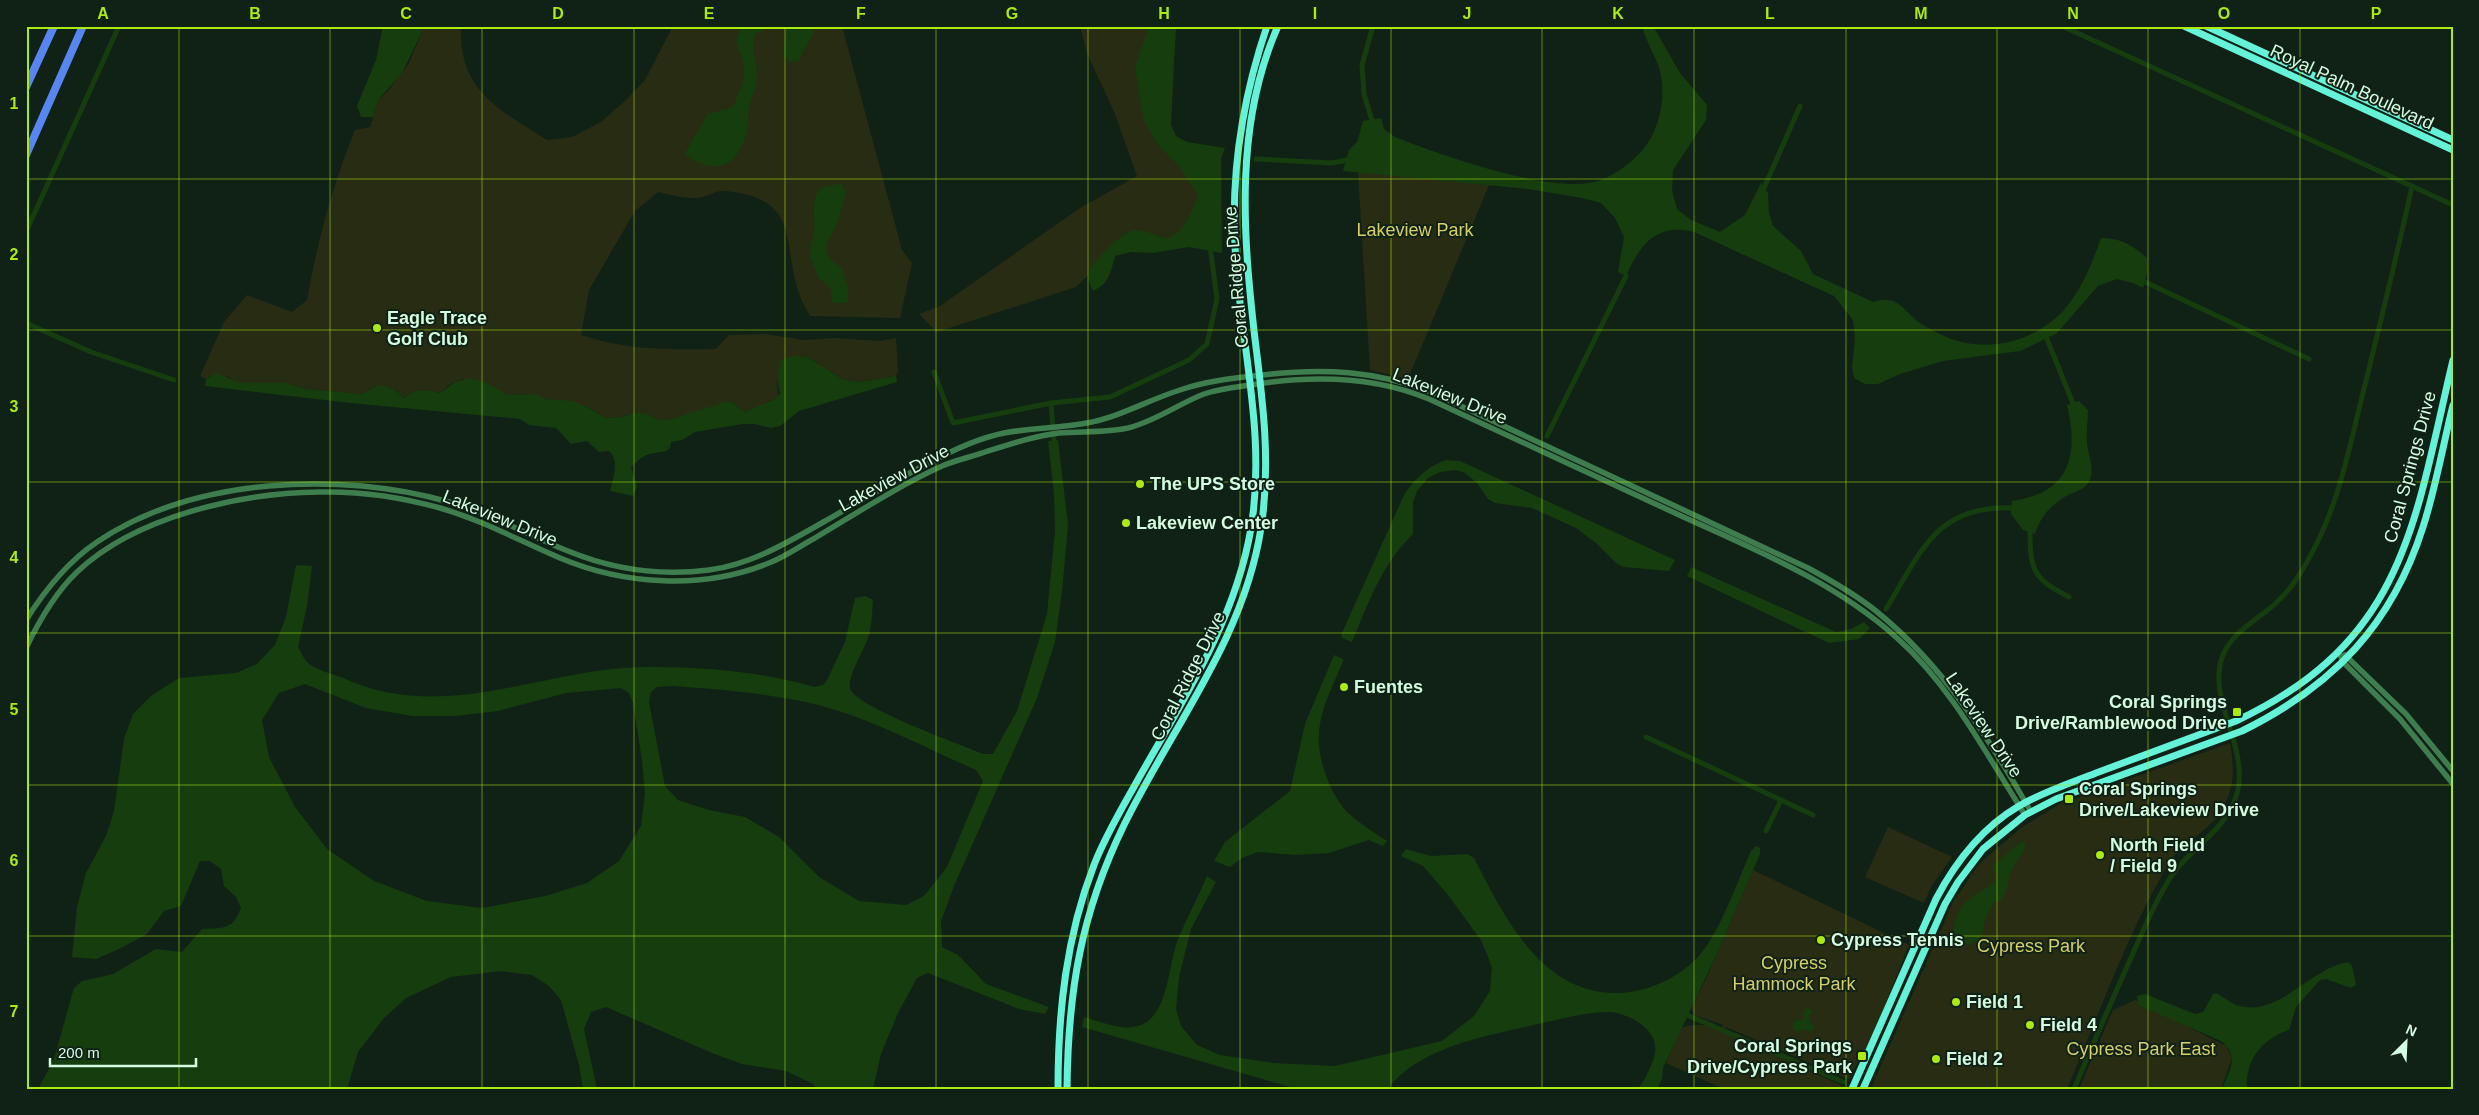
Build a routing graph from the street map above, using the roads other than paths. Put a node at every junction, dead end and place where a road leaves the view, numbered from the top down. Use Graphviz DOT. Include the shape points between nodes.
graph roads {
  1 [pos="54,26"];
  2 [pos="83,26"];
  3 [pos="1267,26"];
  4 [pos="1278,26"];
  5 [pos="2184,26"];
  6 [pos="2206,26"];
  7 [pos="26,88"];
  8 [pos="2453,140"];
  9 [pos="2453,150"];
  10 [pos="26,155"];
  11 [pos="2453,360"];
  12 [pos="1260,375"];
  13 [pos="1250,376"];
  14 [pos="1261,383"];
  15 [pos="1251,385"];
  16 [pos="2453,405"];
  17 [pos="1063,429"];
  18 [pos="95,543"];
  19 [pos="100,553"];
  20 [pos="26,620"];
  21 [pos="26,648"];
  22 [pos="2339,652"];
  23 [pos="2346,659"];
  24 [pos="2453,771"];
  25 [pos="2453,784"];
  26 [pos="2022,804"];
  27 [pos="2028,814"];
  28 [pos="1058,1089"];
  29 [pos="1067,1089"];
  30 [pos="1852,1089"];
  31 [pos="1863,1089"];
  1 -- 7 [label="highway"];
  2 -- 10 [label="highway"];
  3 -- 13 [label="main road, Coral Ridge Drive" via="1244,108 1235,196 1234,245"];
  4 -- 12 [label="main road, Coral Ridge Drive" via="1254,110 1244,199 1246,256"];
  5 -- 9 [label="main road, Royal Palm Boulevard"];
  6 -- 8 [label="main road, Royal Palm Boulevard"];
  11 -- 22 [label="main road, Coral Springs Drive" via="2405,549 2380,600"];
  12 -- 13 [label="street, Lakeview Drive"];
  12 -- 14 [label="main road, Coral Ridge Drive"];
  12 -- 26 [label="street, Lakeview Drive" via="1312,370 1344,371 1403,382 1440,396 1808,568 1876,610 1931,663 1959,696"];
  13 -- 15 [label="main road, Coral Ridge Drive"];
  13 -- 17 [label="street, Lakeview Drive" via="1196,384 1122,414"];
  14 -- 15 [label="street, Lakeview Drive"];
  14 -- 26 [label="street, Lakeview Drive" via="1344,378 1388,384 1413,392 1805,574 1871,616 1916,657 1953,701"];
  14 -- 29 [label="main road, Coral Ridge Drive" via="1265,496 1252,569 1225,642 1125,823 1101,875 1073,986"];
  15 -- 17 [label="street, Lakeview Drive" via="1204,394 1127,428"];
  15 -- 28 [label="main road, Coral Ridge Drive" via="1256,461 1251,527 1244,562 1216,638 1094,865 1066,968 1058,1044"];
  16 -- 23 [label="main road, Coral Springs Drive" via="2424,525 2414,553 2387,605"];
  17 -- 18 [label="street, Lakeview Drive" via="1043,428 1001,434 960,448 763,556 714,569 679,573 614,566 567,551 451,502 381,488 340,484 253,488 210,496 150,515"];
  17 -- 19 [label="street, Lakeview Drive" via="949,463 769,563 707,578 646,580 602,572 446,510 401,499 346,492 292,493 199,509 151,527"];
  18 -- 19 [label="street"];
  18 -- 20 [label="street, Lakeview Drive" via="50,585"];
  19 -- 21 [label="street, Lakeview Drive" via="68,581"];
  22 -- 23 [label="street"];
  22 -- 26 [label="main road, Coral Springs Drive" via="2282,698 2236,721"];
  23 -- 24 [label="street" via="2406,714"];
  23 -- 25 [label="street"];
  23 -- 27 [label="main road, Coral Springs Drive" via="2291,705 2242,731 2056,799"];
  26 -- 27 [label="street, Lakeview Drive"];
  26 -- 30 [label="main road, Coral Springs Drive" via="1975,843 1948,876"];
  27 -- 31 [label="main road, Coral Springs Drive" via="1983,849 1958,882 1945,904"];
}
